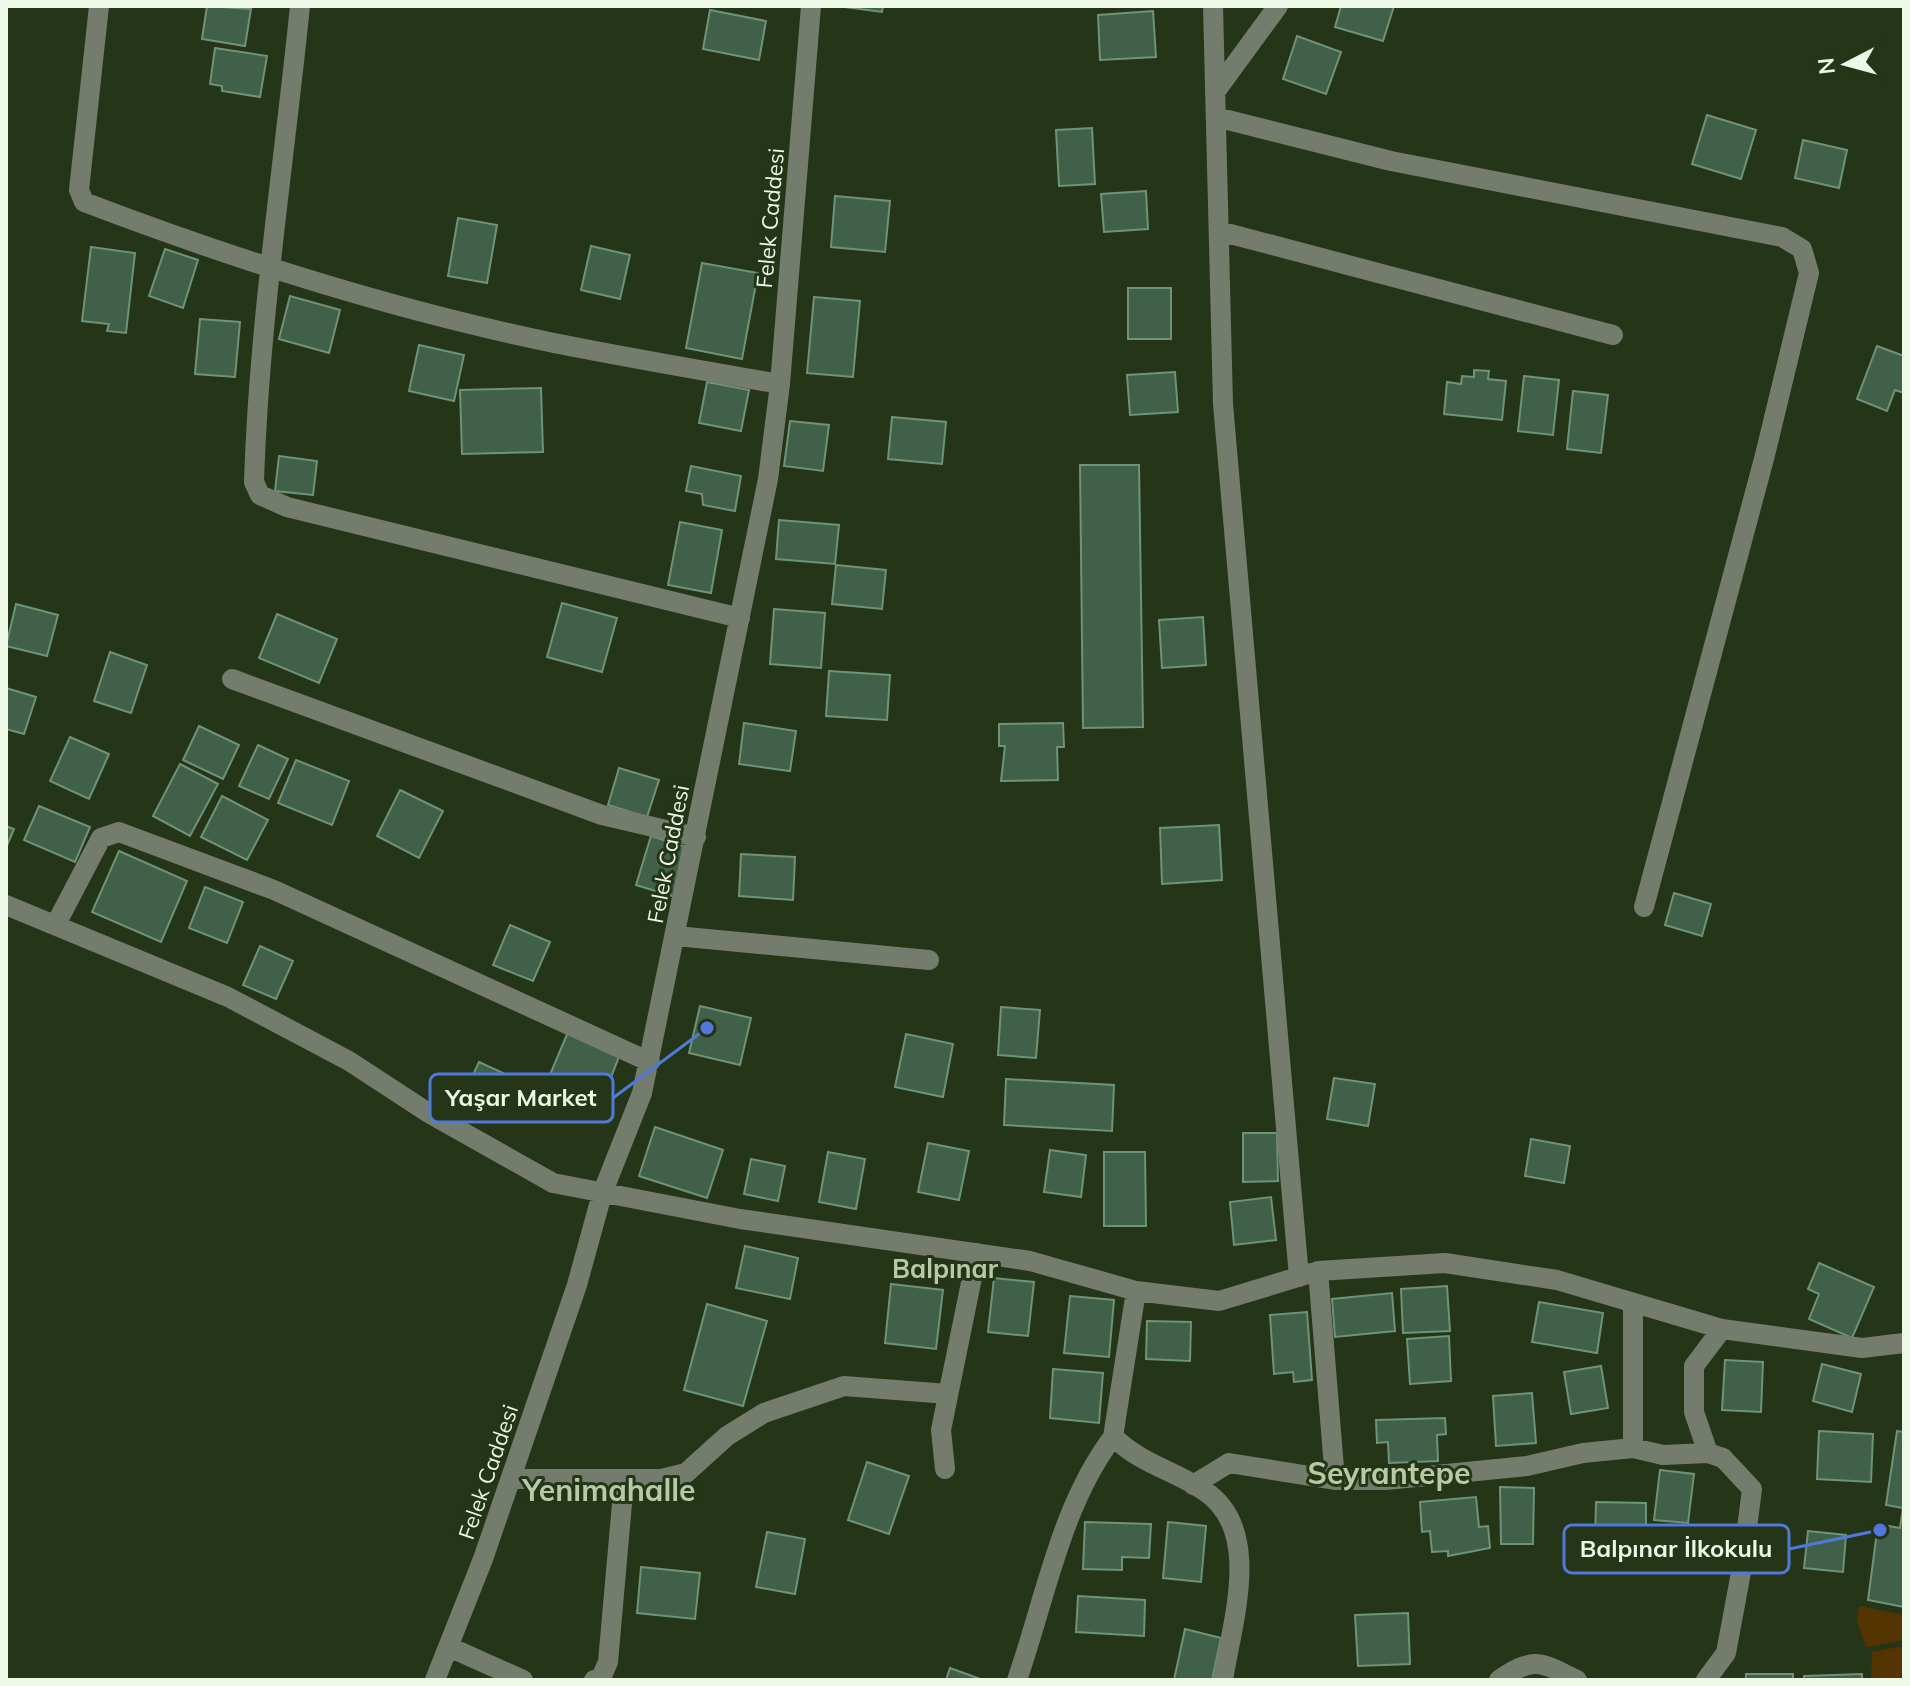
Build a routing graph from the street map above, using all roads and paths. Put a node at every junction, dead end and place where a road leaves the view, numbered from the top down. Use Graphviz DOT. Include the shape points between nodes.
graph roads {
  1 [pos="99,6"];
  2 [pos="300,6"];
  3 [pos="811,6"];
  4 [pos="1213,6"];
  5 [pos="1278,6"];
  6 [pos="1215,92"];
  7 [pos="1216,117"];
  8 [pos="1219,231"];
  9 [pos="273,268"];
  10 [pos="1613,335"];
  11 [pos="780,384"];
  12 [pos="740,618"];
  13 [pos="232,679"];
  14 [pos="696,837"];
  15 [pos="6,905"];
  16 [pos="1644,907"];
  17 [pos="56,924"];
  18 [pos="676,936"];
  19 [pos="929,960"];
  20 [pos="650,1062"];
  21 [pos="602,1194"];
  22 [pos="977,1253"];
  23 [pos="1308,1274"];
  24 [pos="1136,1291"];
  25 [pos="1633,1304"];
  26 [pos="1722,1329"];
  27 [pos="1902,1338"];
  28 [pos="948,1394"];
  29 [pos="1113,1437"];
  30 [pos="1633,1448"];
  31 [pos="1708,1453"];
  32 [pos="945,1469"];
  33 [pos="511,1479"];
  34 [pos="1335,1480"];
  35 [pos="624,1481"];
  36 [pos="1193,1485"];
  37 [pos="449,1647"];
  38 [pos="435,1680"];
  39 [pos="523,1680"];
  40 [pos="594,1680"];
  41 [pos="1017,1680"];
  42 [pos="1223,1680"];
  43 [pos="1499,1680"];
  44 [pos="1577,1680"];
  45 [pos="1706,1680"];
  1 -- 9 [label="street" via="79,190 84,202"];
  2 -- 9 [label="street"];
  3 -- 11 [label="street, Felek Caddesi"];
  4 -- 6 [label="street"];
  5 -- 6 [label="street"];
  6 -- 7 [label="street"];
  7 -- 8 [label="street"];
  7 -- 16 [label="street" via="1391,161 1782,237 1802,249 1809,273 1806,288"];
  8 -- 10 [label="street"];
  8 -- 23 [label="street" via="1223,404"];
  9 -- 11 [label="street" via="551,343"];
  9 -- 12 [label="street" via="257,375 254,482 260,495 287,507"];
  11 -- 12 [label="street, Felek Caddesi" via="768,479"];
  12 -- 14 [label="street, Felek Caddesi"];
  13 -- 14 [label="street" via="602,815"];
  14 -- 18 [label="street, Felek Caddesi"];
  15 -- 17 [label="street"];
  17 -- 20 [label="street" via="101,838 119,832 274,890"];
  17 -- 21 [label="street" via="228,997 349,1061 553,1183"];
  18 -- 19 [label="street"];
  18 -- 20 [label="street, Felek Caddesi"];
  20 -- 21 [label="street, Felek Caddesi"];
  21 -- 22 [label="street"];
  21 -- 33 [label="street, Felek Caddesi"];
  22 -- 24 [label="street" via="1030,1261"];
  22 -- 28 [label="street"];
  23 -- 24 [label="street" via="1219,1301"];
  23 -- 25 [label="street" via="1445,1263 1557,1280"];
  23 -- 34 [label="street"];
  24 -- 29 [label="street"];
  25 -- 26 [label="street"];
  25 -- 30 [label="street"];
  26 -- 27 [label="street" via="1862,1348"];
  26 -- 31 [label="street" via="1694,1366 1694,1412"];
  28 -- 32 [label="street" via="941,1430"];
  28 -- 35 [label="street" via="844,1386 764,1413 727,1436 686,1473"];
  29 -- 36 [label="street" via="1136,1458"];
  29 -- 41 [label="street" via="1095,1459 1072,1514"];
  30 -- 31 [label="street" via="1663,1455"];
  30 -- 34 [label="street" via="1527,1466"];
  31 -- 45 [label="street" via="1723,1458 1752,1489 1726,1653"];
  33 -- 35 [label="street"];
  33 -- 37 [label="street, Felek Caddesi"];
  34 -- 36 [label="street" via="1229,1463"];
  35 -- 40 [label="street" via="608,1662 601,1678"];
  36 -- 42 [label="street" via="1227,1512 1242,1559"];
  37 -- 38 [label="street, Felek Caddesi"];
  37 -- 39 [label="street"];
  43 -- 44 [label="street" via="1520,1665 1543,1663"];
}
